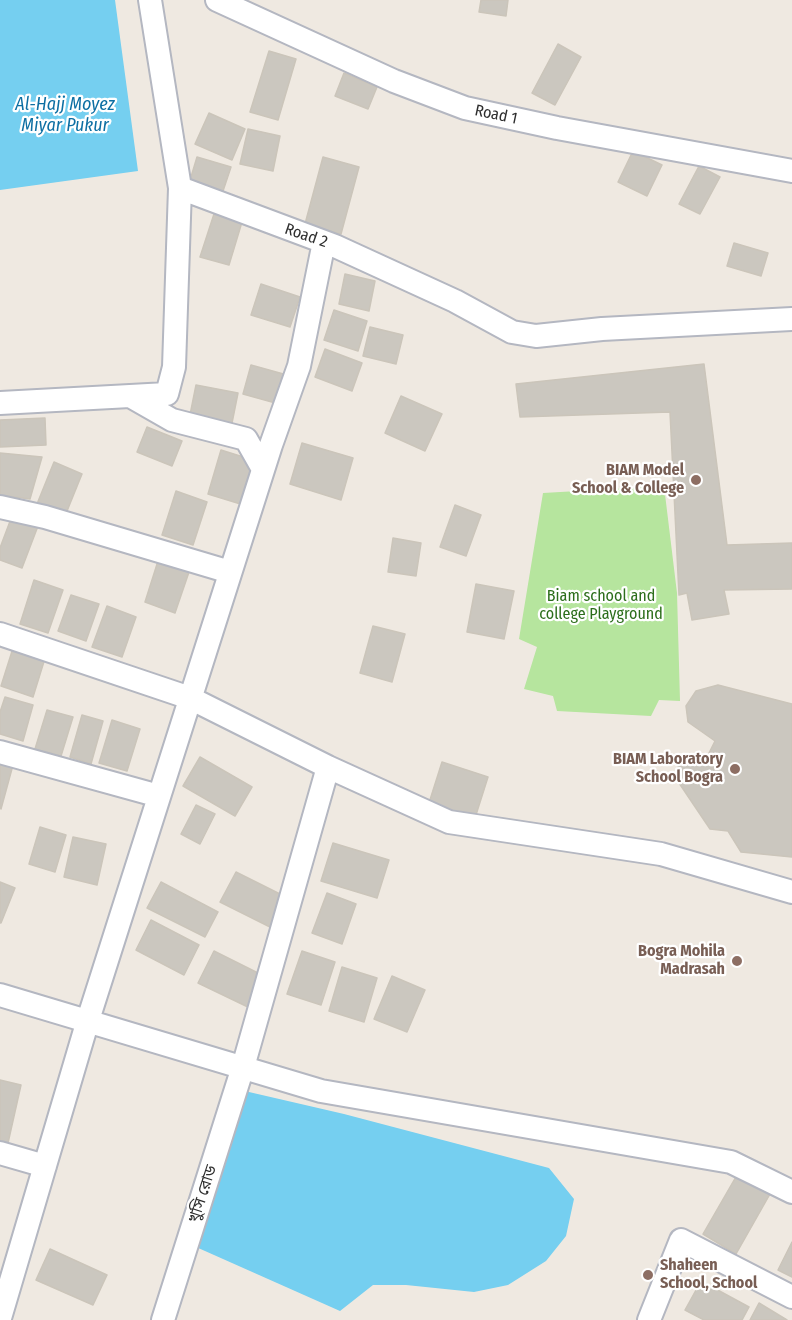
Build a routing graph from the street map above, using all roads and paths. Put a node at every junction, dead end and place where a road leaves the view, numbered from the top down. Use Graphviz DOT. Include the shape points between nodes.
graph roads {
  1 [pos="150,0"];
  2 [pos="218,0"];
  3 [pos="792,171"];
  4 [pos="180,188"];
  5 [pos="324,242"];
  6 [pos="792,319"];
  7 [pos="130,396"];
  8 [pos="0,403"];
  9 [pos="263,469"];
  10 [pos="0,507"];
  11 [pos="230,572"];
  12 [pos="0,634"];
  13 [pos="190,698"];
  14 [pos="0,752"];
  15 [pos="328,767"];
  16 [pos="159,796"];
  17 [pos="792,892"];
  18 [pos="0,995"];
  19 [pos="88,1020"];
  20 [pos="243,1068"];
  21 [pos="0,1153"];
  22 [pos="45,1166"];
  23 [pos="792,1192"];
  24 [pos="792,1297"];
  25 [pos="0,1318"];
  26 [pos="163,1320"];
  27 [pos="649,1320"];
  1 -- 4 [label="street"];
  2 -- 3 [label="street, Road 1" via="394,81 465,108"];
  4 -- 5 [label="street, Road 2"];
  4 -- 7 [label="street" via="174,367 167,394"];
  5 -- 6 [label="street, Road 2" via="455,301 512,332 536,336"];
  5 -- 9 [label="street" via="299,366"];
  7 -- 8 [label="street"];
  7 -- 9 [label="street" via="172,420 246,439"];
  9 -- 11 [label="street"];
  10 -- 11 [label="street"];
  11 -- 13 [label="street"];
  12 -- 13 [label="street"];
  13 -- 15 [label="street"];
  13 -- 16 [label="street"];
  14 -- 16 [label="street"];
  15 -- 17 [label="street" via="449,822 661,854"];
  15 -- 20 [label="street, খুসি রোড"];
  16 -- 19 [label="street"];
  18 -- 19 [label="street"];
  19 -- 20 [label="street"];
  19 -- 22 [label="street"];
  20 -- 23 [label="street" via="321,1091 731,1162"];
  20 -- 26 [label="street, খুসি রোড"];
  21 -- 22 [label="street"];
  22 -- 25 [label="street"];
  24 -- 27 [label="street" via="681,1240"];
}
